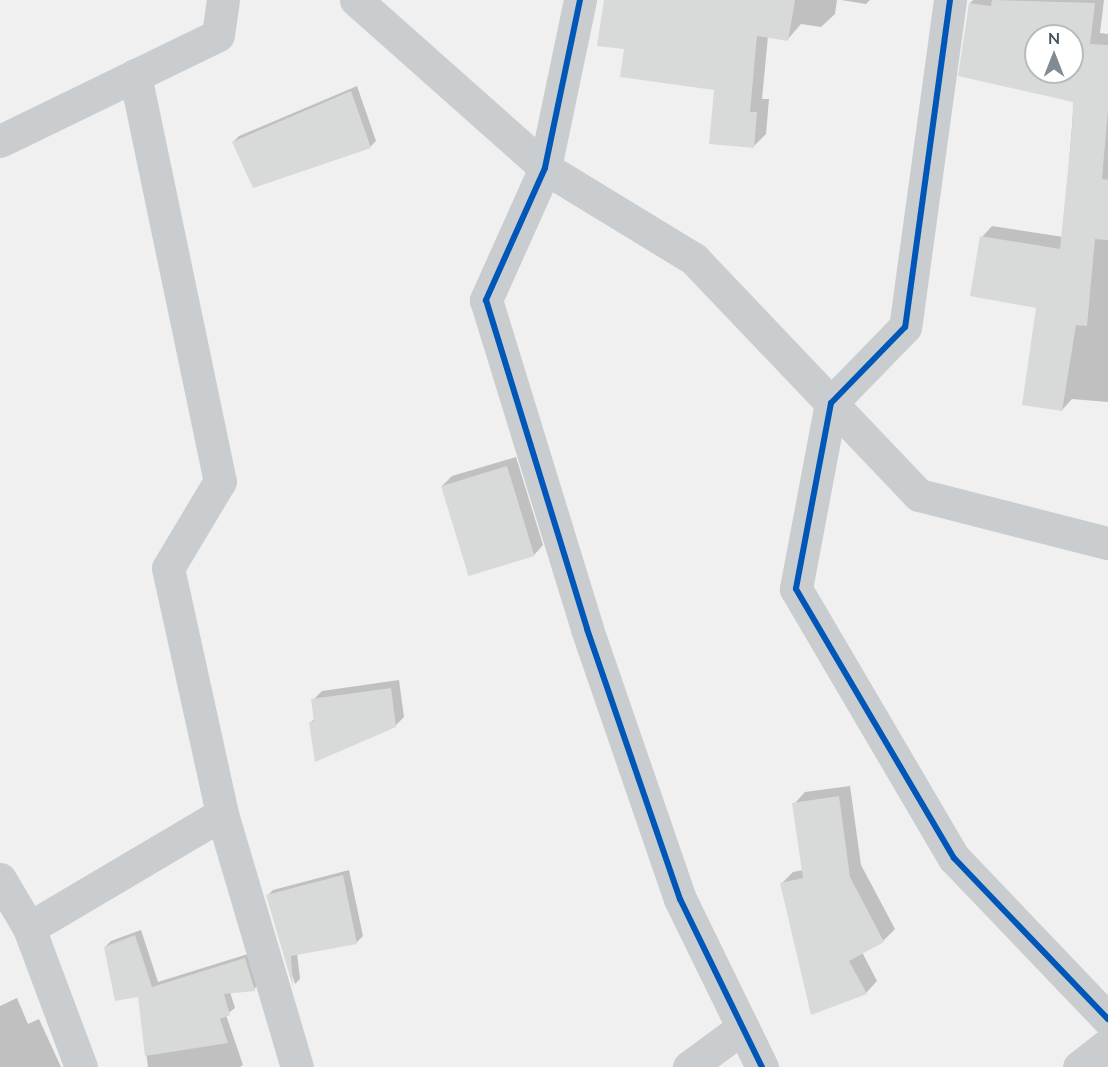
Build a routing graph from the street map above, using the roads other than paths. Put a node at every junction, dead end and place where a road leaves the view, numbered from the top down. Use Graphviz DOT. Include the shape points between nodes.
graph roads {
  1 [pos="223,0"];
  2 [pos="356,0"];
  3 [pos="580,0"];
  4 [pos="950,0"];
  5 [pos="135,75"];
  6 [pos="0,141"];
  7 [pos="545,168"];
  8 [pos="831,403"];
  9 [pos="1108,543"];
  10 [pos="222,814"];
  11 [pos="0,879"];
  12 [pos="29,928"];
  13 [pos="1108,1019"];
  14 [pos="742,1028"];
  15 [pos="1108,1044"];
  16 [pos="81,1067"];
  17 [pos="297,1067"];
  18 [pos="689,1067"];
  19 [pos="762,1067"];
  20 [pos="1079,1067"];
  1 -- 5 [label="street" via="218,35"];
  2 -- 7 [label="street"];
  3 -- 7 [label="street"];
  4 -- 8 [label="street" via="905,327"];
  5 -- 6 [label="street"];
  5 -- 10 [label="street" via="220,482 168,568"];
  7 -- 8 [label="street" via="694,259"];
  7 -- 14 [label="street" via="486,300 587,629 680,899"];
  8 -- 9 [label="street" via="919,495"];
  8 -- 13 [label="street" via="796,590 954,858"];
  10 -- 12 [label="street"];
  10 -- 17 [label="street"];
  11 -- 12 [label="street"];
  12 -- 16 [label="street"];
  14 -- 18 [label="street"];
  14 -- 19 [label="street"];
  15 -- 20 [label="street"];
}
